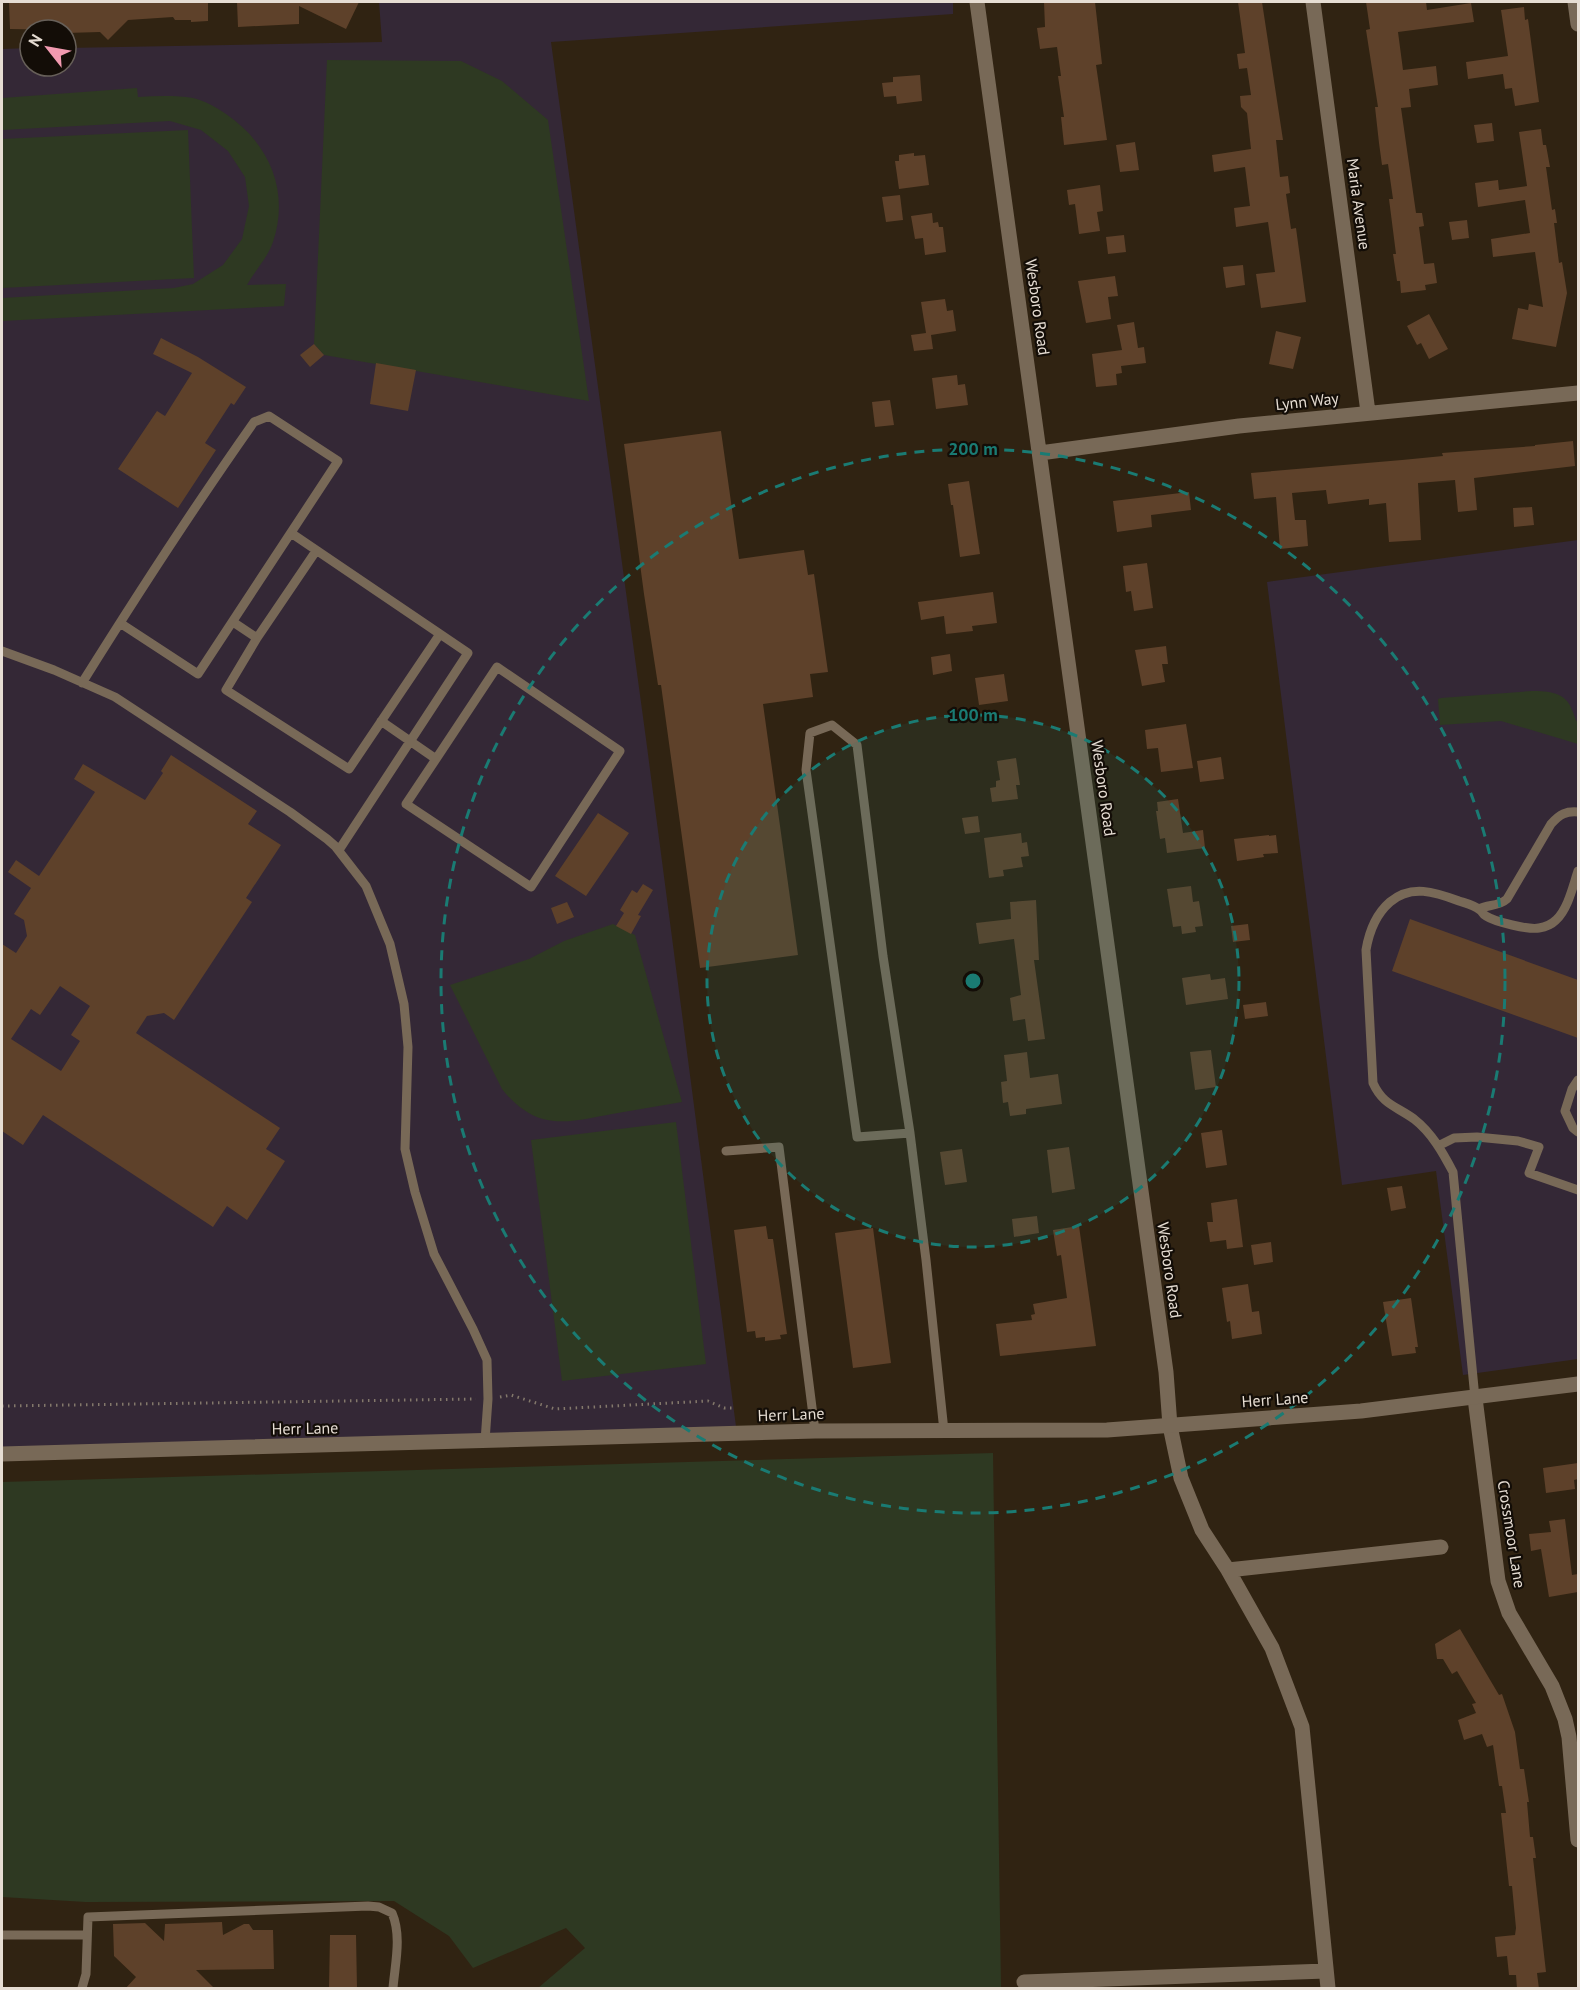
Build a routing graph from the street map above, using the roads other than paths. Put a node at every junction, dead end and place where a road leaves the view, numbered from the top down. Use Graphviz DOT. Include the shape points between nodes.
graph roads {
  1 [pos="977,2"];
  2 [pos="1313,2"];
  3 [pos="1575,2"];
  4 [pos="1578,24"];
  5 [pos="1578,393"];
  6 [pos="1368,412"];
  7 [pos="1040,453"];
  8 [pos="291,533"];
  9 [pos="316,550"];
  10 [pos="233,622"];
  11 [pos="120,623"];
  12 [pos="440,634"];
  13 [pos="258,638"];
  14 [pos="2,651"];
  15 [pos="82,682"];
  16 [pos="381,722"];
  17 [pos="410,741"];
  18 [pos="436,759"];
  19 [pos="1578,812"];
  20 [pos="339,850"];
  21 [pos="1578,871"];
  22 [pos="1479,909"];
  23 [pos="1578,1080"];
  24 [pos="1578,1132"];
  25 [pos="910,1133"];
  26 [pos="1438,1146"];
  27 [pos="726,1151"];
  28 [pos="1578,1190"];
  29 [pos="1578,1384"];
  30 [pos="1475,1398"];
  31 [pos="1170,1426"];
  32 [pos="815,1431"];
  33 [pos="944,1431"];
  34 [pos="485,1441"];
  35 [pos="2,1454"];
  36 [pos="1441,1547"];
  37 [pos="1228,1570"];
  38 [pos="1578,1840"];
  39 [pos="2,1935"];
  40 [pos="87,1935"];
  41 [pos="1326,1971"];
  42 [pos="1024,1982"];
  43 [pos="85,1987"];
  44 [pos="393,1989"];
  45 [pos="1328,1989"];
  1 -- 7 [label="street, Wesboro Road"];
  2 -- 6 [label="street, Maria Avenue"];
  3 -- 4 [label="street"];
  5 -- 6 [label="street, Lynn Way"];
  6 -- 7 [label="street, Lynn Way"];
  7 -- 31 [label="street, Wesboro Road" via="1166,1372"];
  8 -- 9 [label="lane"];
  8 -- 10 [label="lane"];
  8 -- 11 [label="lane" via="338,461 269,416 254,422"];
  9 -- 12 [label="lane"];
  9 -- 13 [label="lane"];
  10 -- 11 [label="lane" via="198,674"];
  10 -- 13 [label="lane"];
  11 -- 15 [label="lane"];
  12 -- 16 [label="lane"];
  12 -- 17 [label="lane" via="468,653"];
  13 -- 16 [label="lane" via="226,690 349,769"];
  14 -- 15 [label="lane"];
  15 -- 20 [label="lane" via="115,697 290,812"];
  16 -- 17 [label="lane"];
  17 -- 18 [label="lane"];
  17 -- 20 [label="lane"];
  18 -- 18 [label="lane" via="497,667 620,751 531,887 406,804"];
  19 -- 22 [label="lane" via="1568,811 1551,824 1507,899 1500,905 1489,904"];
  20 -- 34 [label="lane" via="366,886 390,944 404,1004 408,1047 405,1149 434,1254 487,1360"];
  21 -- 22 [label="lane" via="1565,907 1547,926 1530,928 1485,916"];
  22 -- 26 [label="lane" via="1433,892 1410,891 1382,910 1372,926 1366,950 1373,1083 1387,1103 1414,1120"];
  23 -- 24 [label="lane" via="1565,1112"];
  25 -- 25 [label="lane" via="857,746 832,725 810,733 806,770 857,1137"];
  25 -- 33 [label="lane"];
  26 -- 28 [label="lane" via="1454,1138 1478,1137 1539,1147 1530,1173"];
  26 -- 30 [label="lane" via="1453,1172"];
  27 -- 32 [label="lane" via="779,1147"];
  29 -- 30 [label="street, Herr Lane"];
  30 -- 31 [label="street, Herr Lane"];
  30 -- 38 [label="street, Crossmoor Lane" via="1498,1581 1509,1613 1552,1686 1565,1719"];
  31 -- 33 [label="street, Herr Lane"];
  31 -- 37 [label="street, Wesboro Road" via="1181,1478 1202,1530"];
  32 -- 33 [label="street, Herr Lane"];
  32 -- 34 [label="street, Herr Lane"];
  34 -- 35 [label="street, Herr Lane"];
  36 -- 37 [label="street"];
  37 -- 41 [label="street, Wesboro Road" via="1272,1648 1302,1727"];
  39 -- 40 [label="lane"];
  40 -- 43 [label="lane"];
  40 -- 44 [label="lane" via="88,1917 379,1907 392,1913 396,1923"];
  41 -- 42 [label="street"];
  41 -- 45 [label="street, Wesboro Road"];
}
